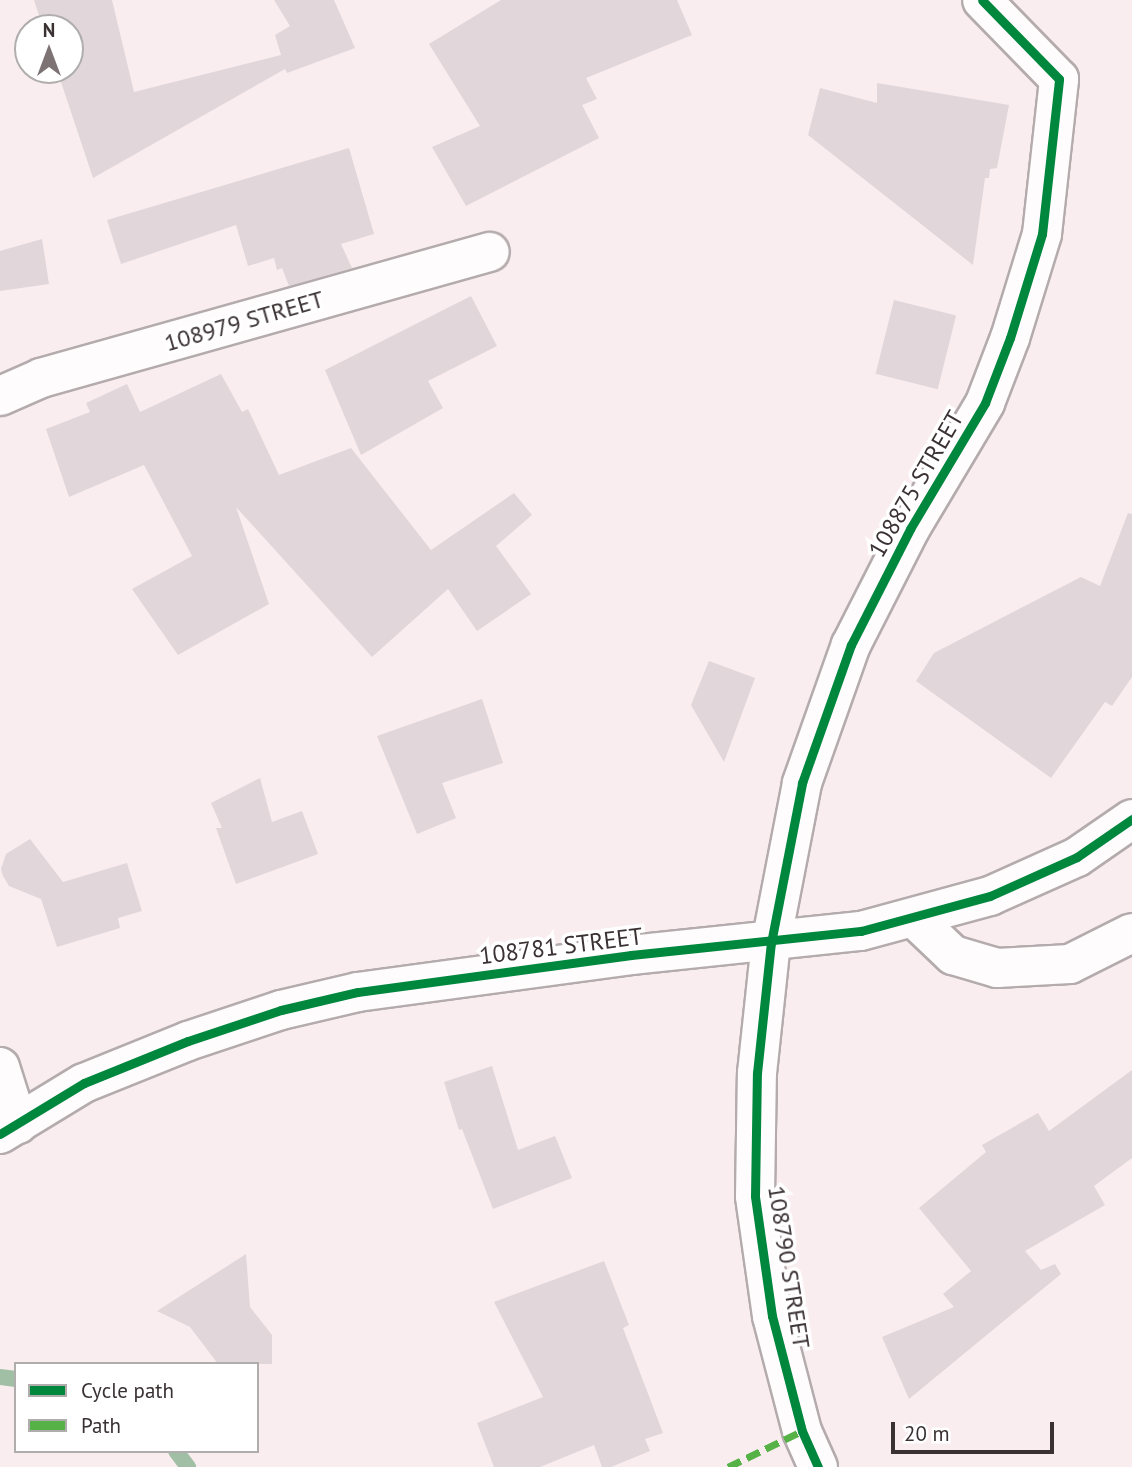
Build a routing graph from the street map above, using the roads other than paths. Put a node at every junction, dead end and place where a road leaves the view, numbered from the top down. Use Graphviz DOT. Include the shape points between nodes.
graph roads {
  1 [pos="982,0"];
  2 [pos="490,253"];
  3 [pos="0,396"];
  4 [pos="1132,819"];
  5 [pos="914,918"];
  6 [pos="1132,933"];
  7 [pos="771,943"];
  8 [pos="0,1067"];
  9 [pos="9,1129"];
  10 [pos="818,1467"];
  1 -- 7 [label="street, 108875 STREET" via="1059,79 1042,233 985,403 910,529 851,645 802,783"];
  2 -- 3 [label="street, 108979 STREET" via="41,378"];
  4 -- 5 [label="street, 108781 STREET" via="1077,857 990,896"];
  5 -- 6 [label="street" via="953,955 997,968 1070,964"];
  5 -- 7 [label="street, 108781 STREET" via="861,931"];
  7 -- 9 [label="street, 108781 STREET" via="631,956 358,992 281,1010 84,1083"];
  7 -- 10 [label="street, 108790 STREET" via="757,1073 755,1196 772,1316 802,1431"];
  8 -- 9 [label="street"];
}
